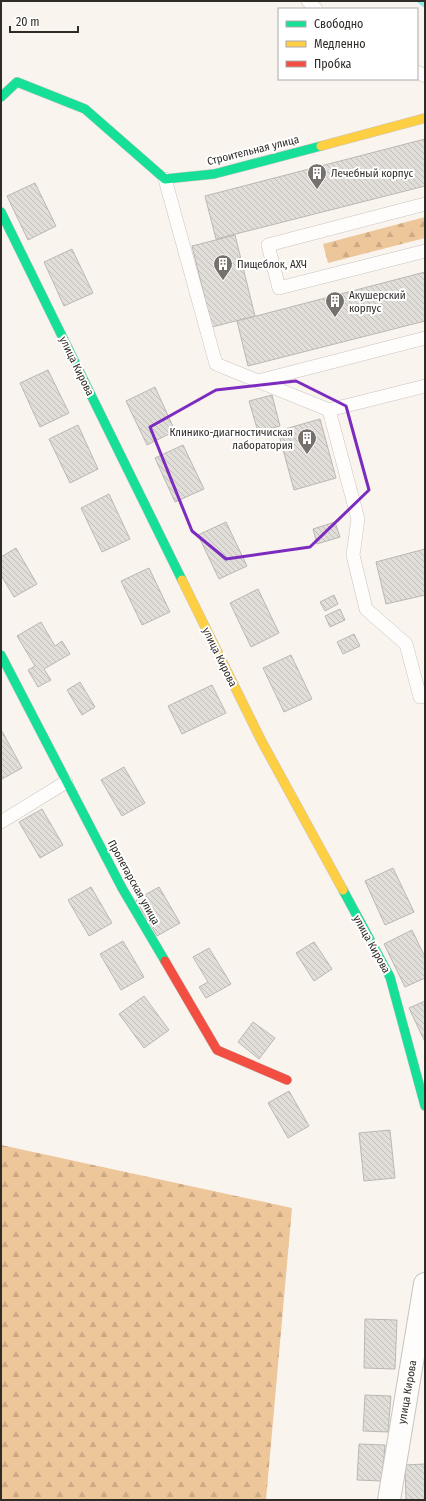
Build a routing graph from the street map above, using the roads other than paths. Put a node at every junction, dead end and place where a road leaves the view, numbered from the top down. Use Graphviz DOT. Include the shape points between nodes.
graph roads {
  1 [pos="1,97"];
  2 [pos="425,118"];
  3 [pos="165,179"];
  4 [pos="425,204"];
  5 [pos="1,212"];
  6 [pos="425,250"];
  7 [pos="425,338"];
  8 [pos="258,381"];
  9 [pos="425,386"];
  10 [pos="329,410"];
  11 [pos="1,656"];
  12 [pos="425,696"];
  13 [pos="66,782"];
  14 [pos="1,822"];
  15 [pos="287,1080"];
  16 [pos="425,1106"];
  17 [pos="425,1284"];
  18 [pos="389,1500"];
  1 -- 3 [label="street" via="17,82 85,108"];
  2 -- 3 [label="street, Строительная улица" via="214,174"];
  3 -- 8 [label="lane" via="216,364"];
  4 -- 6 [label="lane" via="268,245 279,288"];
  5 -- 16 [label="street, улица Кирова" via="262,742 390,977"];
  7 -- 8 [label="lane"];
  8 -- 10 [label="lane"];
  9 -- 10 [label="lane"];
  10 -- 12 [label="lane" via="358,519 353,555 366,609 406,644 420,697"];
  11 -- 13 [label="street, Пролетарская улица"];
  13 -- 14 [label="lane"];
  13 -- 15 [label="street, Пролетарская улица" via="122,888 217,1050"];
  17 -- 18 [label="street, улица Кирова"];
}
